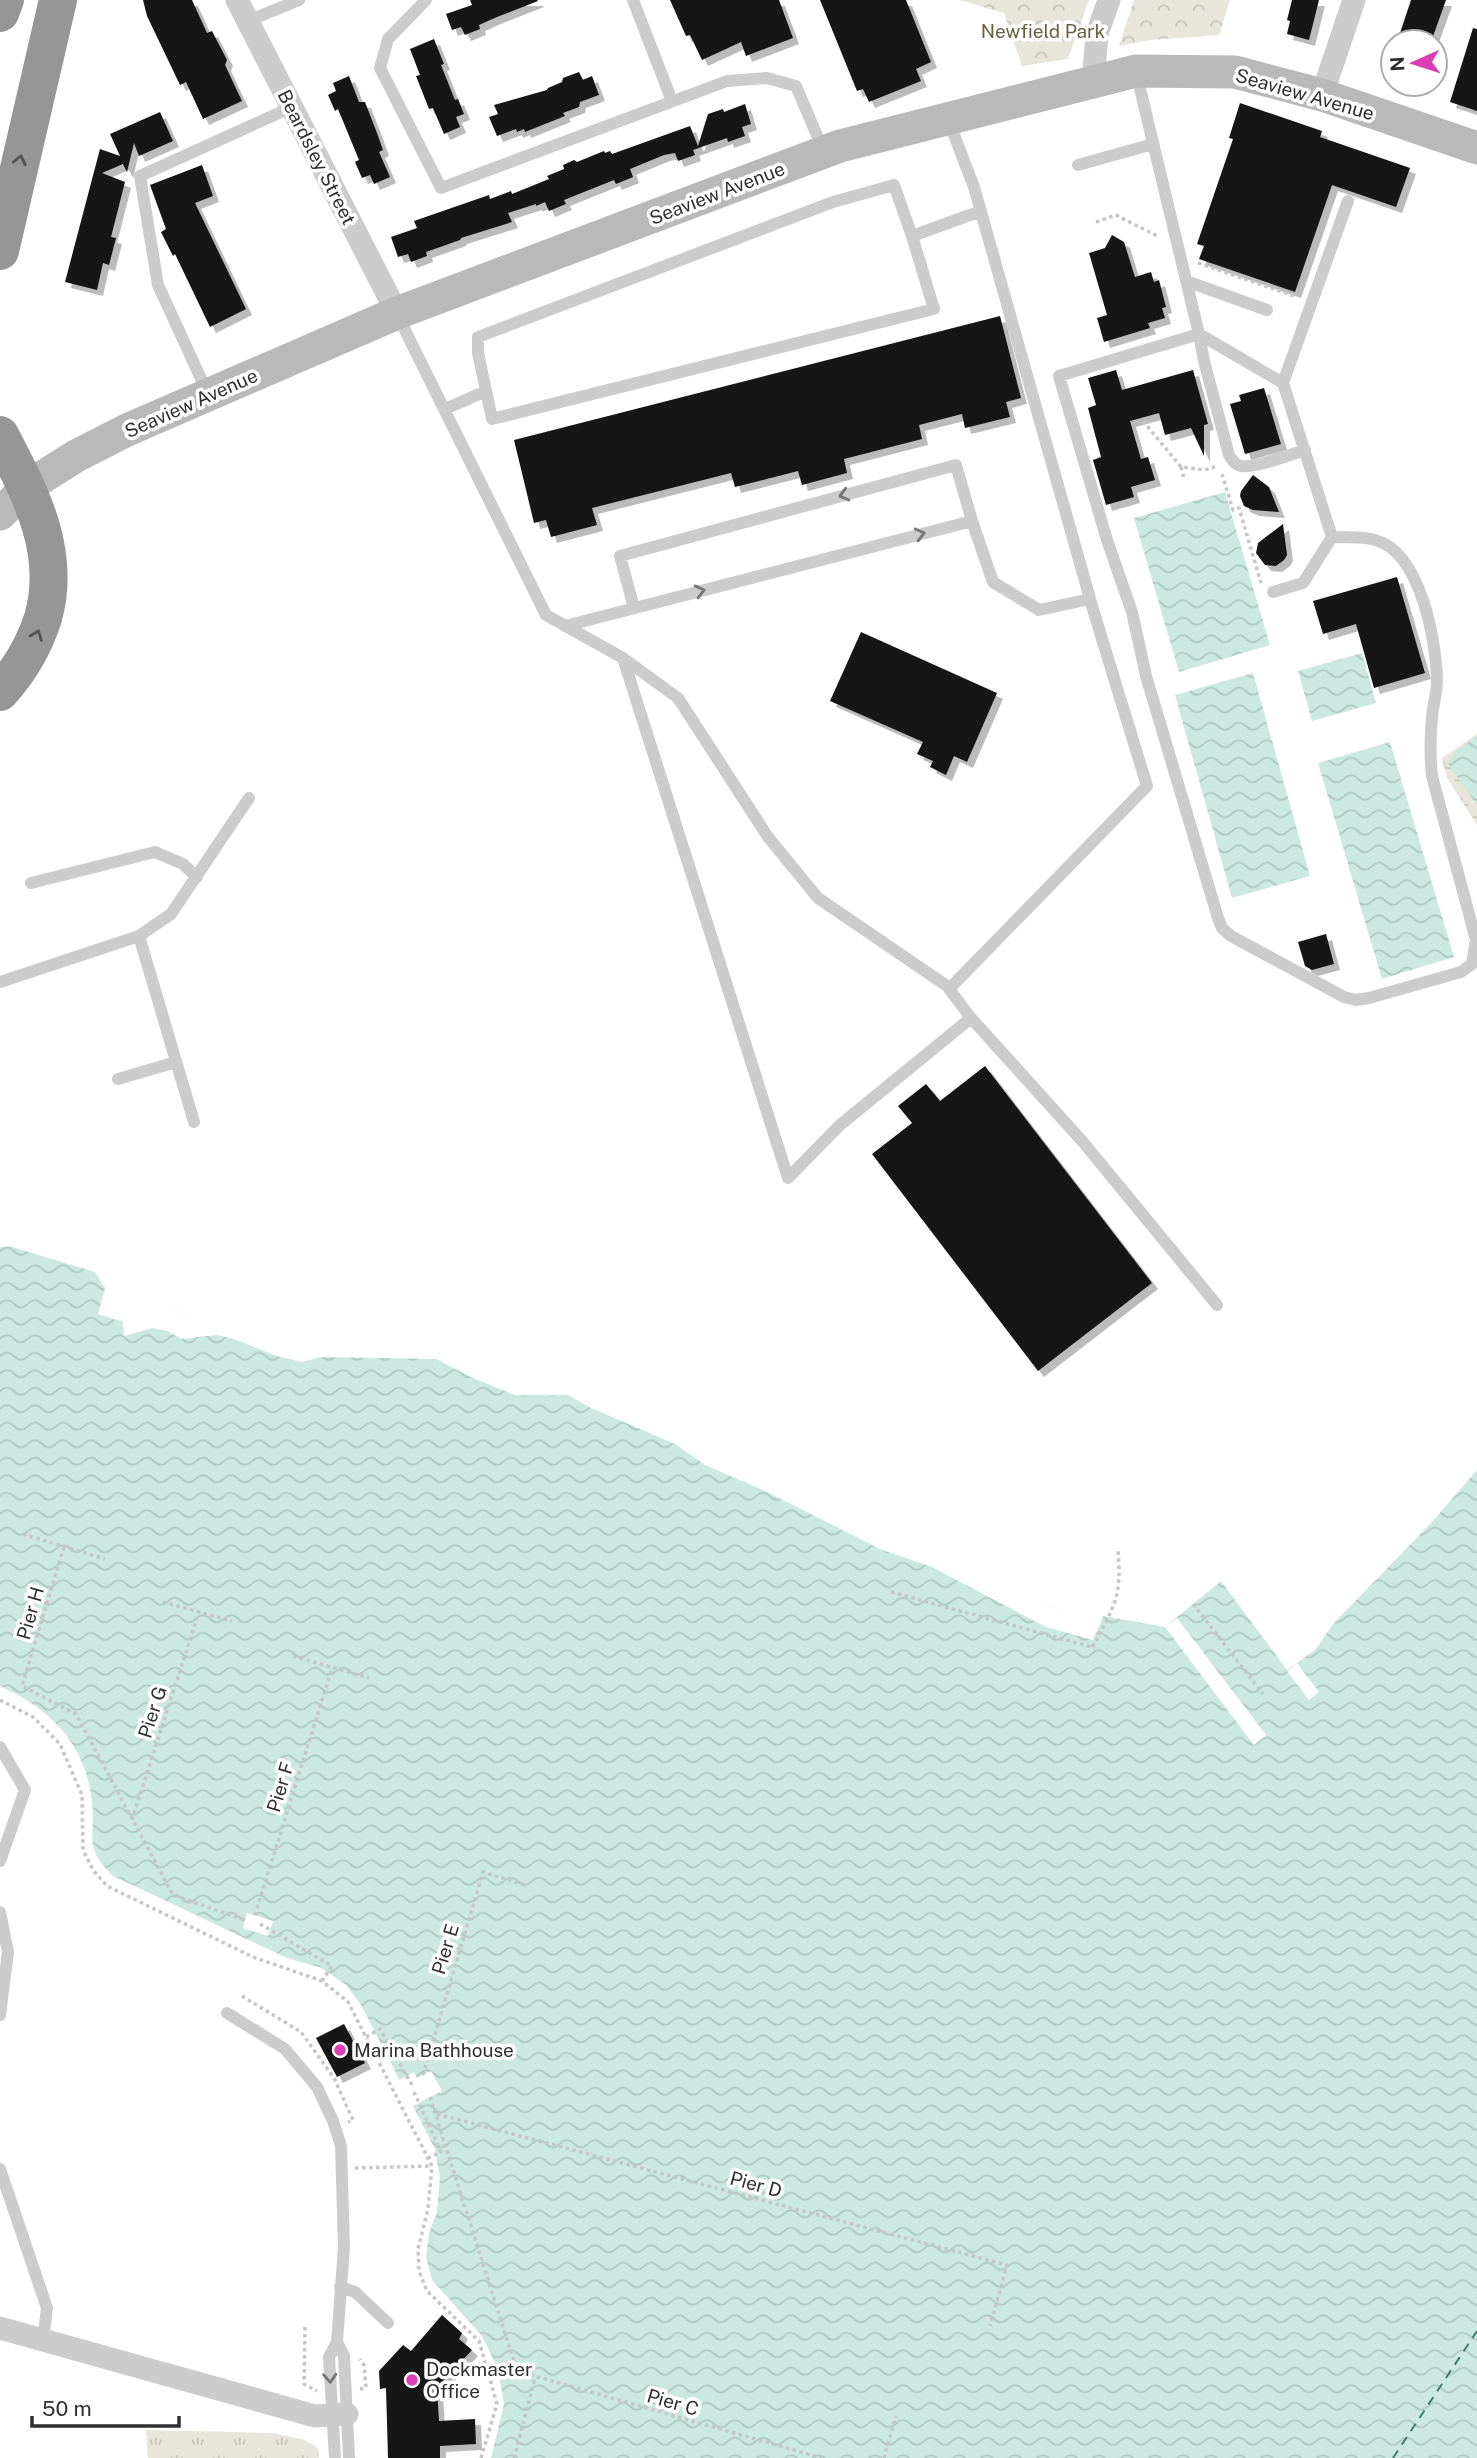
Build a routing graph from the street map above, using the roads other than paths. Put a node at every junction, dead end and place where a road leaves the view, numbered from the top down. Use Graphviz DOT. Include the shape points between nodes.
graph roads {
  1 [pos="5,0"];
  2 [pos="58,0"];
  3 [pos="237,0"];
  4 [pos="299,0"];
  5 [pos="426,0"];
  6 [pos="633,0"];
  7 [pos="1109,0"];
  8 [pos="1354,0"];
  9 [pos="0,13"];
  10 [pos="248,21"];
  11 [pos="1136,71"];
  12 [pos="1093,82"];
  13 [pos="1322,95"];
  14 [pos="672,101"];
  15 [pos="292,107"];
  16 [pos="948,119"];
  17 [pos="1153,144"];
  18 [pos="1477,148"];
  19 [pos="824,152"];
  20 [pos="1078,165"];
  21 [pos="1348,201"];
  22 [pos="981,211"];
  23 [pos="912,236"];
  24 [pos="0,251"];
  25 [pos="1186,281"];
  26 [pos="1267,310"];
  27 [pos="397,313"];
  28 [pos="1199,334"];
  29 [pos="1283,383"];
  30 [pos="486,391"];
  31 [pos="208,395"];
  32 [pos="445,410"];
  33 [pos="0,435"];
  34 [pos="1305,450"];
  35 [pos="27,487"];
  36 [pos="0,514"];
  37 [pos="972,521"];
  38 [pos="1332,537"];
  39 [pos="1268,592"];
  40 [pos="1090,599"];
  41 [pos="634,608"];
  42 [pos="565,626"];
  43 [pos="623,658"];
  44 [pos="0,692"];
  45 [pos="248,798"];
  46 [pos="197,877"];
  47 [pos="31,883"];
  48 [pos="139,936"];
  49 [pos="0,982"];
  50 [pos="949,989"];
  51 [pos="971,1018"];
  52 [pos="176,1062"];
  53 [pos="118,1079"];
  54 [pos="194,1122"];
  55 [pos="1217,1305"];
  56 [pos="0,1747"];
  57 [pos="0,1861"];
  58 [pos="0,1912"];
  59 [pos="227,2013"];
  60 [pos="0,2015"];
  61 [pos="0,2169"];
  62 [pos="340,2287"];
  63 [pos="388,2323"];
  64 [pos="0,2328"];
  65 [pos="43,2340"];
  66 [pos="340,2414"];
  67 [pos="335,2458"];
  68 [pos="349,2458"];
  1 -- 9 [label="highway"];
  24 -- 2 [label="highway, one-way"];
  3 -- 10 [label="street, Beardsley Street"];
  4 -- 10 [label="lane"];
  5 -- 14 [label="lane" via="388,39 380,68 441,188"];
  6 -- 14 [label="lane"];
  7 -- 12 [label="street" via="1097,34"];
  8 -- 13 [label="street"];
  10 -- 15 [label="street, Beardsley Street"];
  11 -- 12 [label="street, Seaview Avenue"];
  11 -- 13 [label="street, Seaview Avenue" via="1235,72"];
  11 -- 17 [label="lane"];
  12 -- 16 [label="street, Seaview Avenue"];
  13 -- 18 [label="street, Seaview Avenue"];
  14 -- 19 [label="lane" via="727,81 767,78 796,86"];
  15 -- 27 [label="street, Beardsley Street"];
  15 -- 31 [label="lane" via="140,176 158,285"];
  16 -- 19 [label="street, Seaview Avenue"];
  16 -- 22 [label="lane"];
  17 -- 20 [label="lane"];
  17 -- 25 [label="lane"];
  19 -- 27 [label="street, Seaview Avenue"];
  21 -- 29 [label="lane"];
  22 -- 23 [label="lane"];
  22 -- 40 [label="lane"];
  23 -- 30 [label="lane" via="894,185 833,202 478,337"];
  23 -- 30 [label="lane" via="934,309 492,419"];
  25 -- 26 [label="lane"];
  25 -- 28 [label="lane"];
  27 -- 31 [label="street, Seaview Avenue"];
  27 -- 32 [label="lane"];
  28 -- 29 [label="lane"];
  28 -- 34 [label="lane" via="1233,462 1250,465"];
  28 -- 38 [label="lane" via="1059,376 1223,928 1329,991 1356,1000 1461,972 1472,964 1476,940 1432,776 1436,656 1423,602 1413,576 1389,547 1376,540"];
  29 -- 34 [label="lane"];
  30 -- 32 [label="lane"];
  31 -- 35 [label="street, Seaview Avenue" via="107,440"];
  32 -- 42 [label="lane" via="546,615"];
  33 -- 35 [label="highway"];
  34 -- 38 [label="lane"];
  35 -- 36 [label="street, Seaview Avenue"];
  44 -- 35 [label="highway, one-way" via="31,648 48,595 48,550"];
  37 -- 40 [label="lane" via="993,582 1039,610"];
  41 -- 37 [label="lane, one-way"];
  37 -- 41 [label="lane, one-way" via="956,465 621,556"];
  38 -- 39 [label="lane" via="1303,583"];
  40 -- 50 [label="lane" via="1147,786"];
  41 -- 42 [label="lane"];
  42 -- 43 [label="lane"];
  43 -- 50 [label="lane" via="678,698 768,837 818,898"];
  43 -- 51 [label="lane" via="788,1178 840,1125"];
  45 -- 46 [label="lane"];
  46 -- 47 [label="lane" via="183,864 155,852"];
  46 -- 48 [label="lane" via="171,914"];
  48 -- 49 [label="lane"];
  48 -- 52 [label="lane"];
  50 -- 51 [label="lane"];
  51 -- 55 [label="lane" via="1083,1142"];
  52 -- 53 [label="lane"];
  52 -- 54 [label="lane"];
  56 -- 57 [label="lane" via="25,1790"];
  58 -- 60 [label="lane" via="8,1952"];
  59 -- 62 [label="lane" via="285,2049 317,2087 333,2121 342,2167"];
  61 -- 65 [label="lane" via="47,2308"];
  62 -- 63 [label="lane" via="355,2292"];
  62 -- 66 [label="lane" via="337,2342 329,2357"];
  64 -- 65 [label="street"];
  65 -- 66 [label="street" via="315,2416"];
  66 -- 67 [label="lane"];
  66 -- 68 [label="lane"];
}
